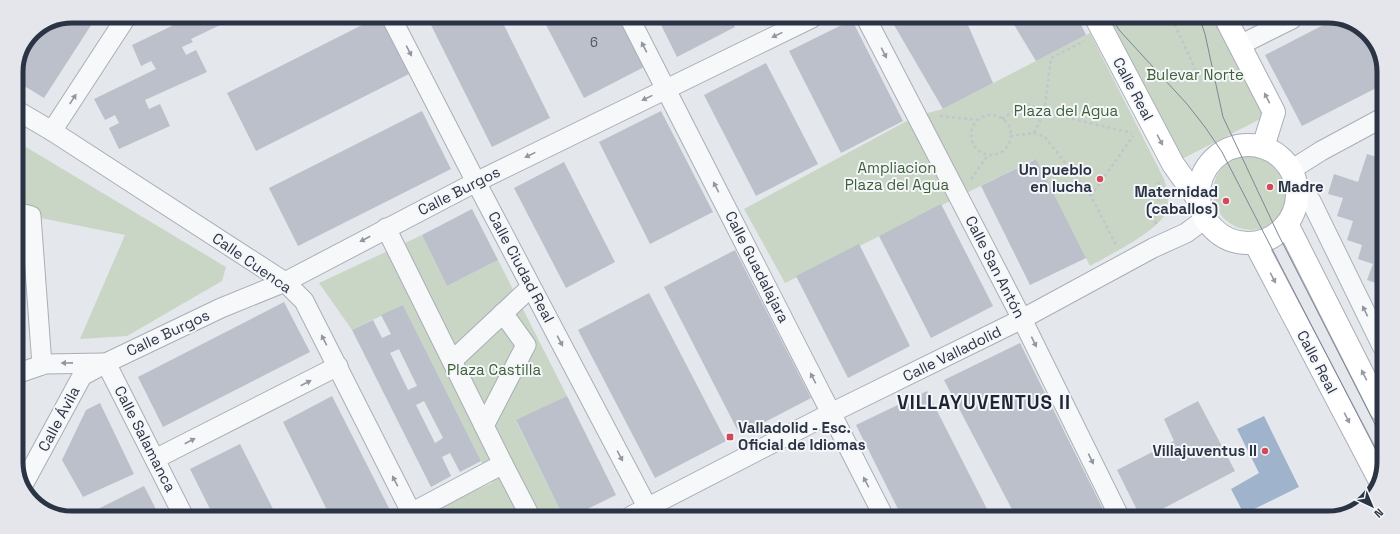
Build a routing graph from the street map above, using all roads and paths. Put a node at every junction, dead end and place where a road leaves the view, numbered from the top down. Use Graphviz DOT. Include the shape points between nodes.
graph roads {
  1 [pos="122,23"];
  2 [pos="394,23"];
  3 [pos="632,23"];
  4 [pos="802,23"];
  5 [pos="869,23"];
  6 [pos="1099,23"];
  7 [pos="1174,23"];
  8 [pos="1228,23"];
  9 [pos="1284,23"];
  10 [pos="1089,39"];
  11 [pos="1240,45"];
  12 [pos="1198,75"];
  13 [pos="666,89"];
  14 [pos="1044,112"];
  15 [pos="23,114"];
  16 [pos="916,116"];
  17 [pos="1002,119"];
  18 [pos="978,120"];
  19 [pos="1377,121"];
  20 [pos="1131,127"];
  21 [pos="52,131"];
  22 [pos="1034,133"];
  23 [pos="1135,134"];
  24 [pos="1010,136"];
  25 [pos="1138,141"];
  26 [pos="1263,147"];
  27 [pos="988,155"];
  28 [pos="1156,176"];
  29 [pos="1294,179"];
  30 [pos="476,182"];
  31 [pos="958,196"];
  32 [pos="1091,196"];
  33 [pos="1202,209"];
  34 [pos="24,214"];
  35 [pos="1287,224"];
  36 [pos="386,228"];
  37 [pos="1255,243"];
  38 [pos="1153,248"];
  39 [pos="1126,263"];
  40 [pos="285,282"];
  41 [pos="531,287"];
  42 [pos="503,313"];
  43 [pos="1022,320"];
  44 [pos="1377,336"];
  45 [pos="452,361"];
  46 [pos="106,363"];
  47 [pos="42,365"];
  48 [pos="338,366"];
  49 [pos="23,372"];
  50 [pos="1377,400"];
  51 [pos="831,413"];
  52 [pos="484,426"];
  53 [pos="155,459"];
  54 [pos="503,464"];
  55 [pos="1376,473"];
  56 [pos="26,479"];
  57 [pos="181,511"];
  58 [pos="410,511"];
  59 [pos="417,511"];
  60 [pos="527,511"];
  61 [pos="642,511"];
  62 [pos="649,511"];
  63 [pos="881,511"];
  64 [pos="1117,511"];
  21 -- 1 [label="street, one-way"];
  2 -- 30 [label="street, Calle Ciudad Real, one-way"];
  13 -- 3 [label="street, Calle Guadalajara, one-way"];
  4 -- 13 [label="street, Calle Burgos, one-way"];
  5 -- 16 [label="street, Calle San Antón, one-way"];
  6 -- 33 [label="street, Calle Real, one-way" via="1173,164"];
  7 -- 12 [label="path"];
  8 -- 11 [label="street"];
  9 -- 11 [label="street"];
  10 -- 14 [label="path" via="1051,58"];
  26 -- 11 [label="street, one-way" via="1274,112"];
  13 -- 30 [label="street, Calle Burgos, one-way"];
  51 -- 13 [label="street, Calle Guadalajara, one-way"];
  14 -- 17 [label="path" via="1026,103"];
  14 -- 22 [label="path"];
  14 -- 23 [label="path"];
  15 -- 21 [label="street, Calle Cuenca"];
  16 -- 18 [label="path"];
  16 -- 31 [label="street, Calle San Antón"];
  17 -- 18 [label="path" via="990,116"];
  17 -- 24 [label="path" via="1010,130"];
  18 -- 27 [label="path" via="973,126 971,138 977,150"];
  19 -- 29 [label="street" via="1321,151"];
  20 -- 23 [label="path"];
  21 -- 40 [label="street, Calle Cuenca"];
  22 -- 24 [label="path"];
  22 -- 32 [label="path" via="1045,137"];
  23 -- 25 [label="path"];
  23 -- 32 [label="path"];
  24 -- 27 [label="path" via="1006,148"];
  26 -- 29 [label="street" via="1284,160"];
  26 -- 33 [label="street" via="1236,146 1222,152 1211,161 1203,172 1199,186"];
  27 -- 31 [label="path"];
  28 -- 38 [label="path" via="1162,194 1153,210 1158,233"];
  29 -- 35 [label="street" via="1297,201 1294,213"];
  44 -- 29 [label="street, one-way" via="1311,201"];
  30 -- 36 [label="street, Calle Burgos"];
  30 -- 41 [label="street, Calle Ciudad Real"];
  31 -- 43 [label="street, Calle San Antón"];
  32 -- 39 [label="path"];
  33 -- 37 [label="street" via="1214,230 1226,239 1240,243"];
  33 -- 38 [label="street, Calle Valladolid" via="1186,233"];
  34 -- 47 [label="street"];
  35 -- 37 [label="street" via="1274,236"];
  50 -- 35 [label="street, one-way"];
  36 -- 40 [label="street, Calle Burgos, one-way"];
  36 -- 45 [label="street"];
  37 -- 55 [label="street, Calle Real, one-way"];
  38 -- 39 [label="street, Calle Valladolid"];
  39 -- 43 [label="street, Calle Valladolid"];
  40 -- 46 [label="street, Calle Burgos" via="221,308"];
  48 -- 40 [label="street, Calle Cuenca, one-way" via="304,301"];
  41 -- 42 [label="street"];
  41 -- 61 [label="street, Calle Ciudad Real, one-way"];
  42 -- 45 [label="street"];
  42 -- 52 [label="street" via="526,345"];
  43 -- 51 [label="street, Calle Valladolid"];
  43 -- 64 [label="street, Calle San Antón, one-way"];
  45 -- 52 [label="street"];
  46 -- 47 [label="street, one-way"];
  46 -- 53 [label="street, Calle Salamanca"];
  46 -- 56 [label="street, Calle Ávila" via="82,376"];
  47 -- 49 [label="street"];
  53 -- 48 [label="street, one-way"];
  58 -- 48 [label="street, Calle Cuenca, one-way"];
  51 -- 62 [label="street, Calle Valladolid"];
  63 -- 51 [label="street, Calle Guadalajara, one-way"];
  52 -- 54 [label="street"];
  53 -- 57 [label="street, Calle Salamanca"];
  54 -- 59 [label="street"];
  54 -- 60 [label="street"];
}
